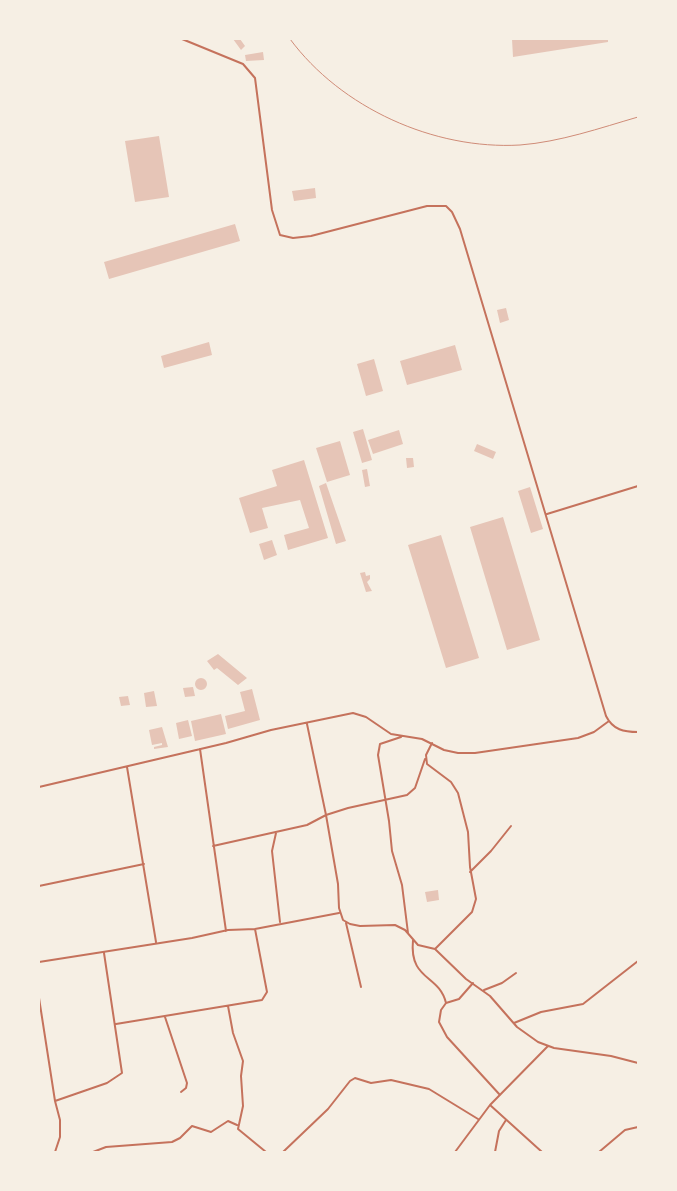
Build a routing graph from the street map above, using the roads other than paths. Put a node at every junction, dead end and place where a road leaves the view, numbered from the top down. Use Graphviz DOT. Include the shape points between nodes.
graph roads {
  1 [pos="182,39"];
  2 [pos="638,486"];
  3 [pos="547,514"];
  4 [pos="609,721"];
  5 [pos="307,724"];
  6 [pos="638,732"];
  7 [pos="402,736"];
  8 [pos="432,743"];
  9 [pos="200,749"];
  10 [pos="425,758"];
  11 [pos="127,767"];
  12 [pos="39,787"];
  13 [pos="386,801"];
  14 [pos="326,815"];
  15 [pos="511,826"];
  16 [pos="276,832"];
  17 [pos="213,846"];
  18 [pos="144,864"];
  19 [pos="470,872"];
  20 [pos="39,886"];
  21 [pos="340,912"];
  22 [pos="280,922"];
  23 [pos="346,923"];
  24 [pos="255,929"];
  25 [pos="226,931"];
  26 [pos="408,933"];
  27 [pos="413,939"];
  28 [pos="156,943"];
  29 [pos="435,949"];
  30 [pos="104,952"];
  31 [pos="638,961"];
  32 [pos="39,962"];
  33 [pos="516,973"];
  34 [pos="474,983"];
  35 [pos="361,987"];
  36 [pos="484,990"];
  37 [pos="39,998"];
  38 [pos="446,1003"];
  39 [pos="228,1006"];
  40 [pos="164,1016"];
  41 [pos="116,1024"];
  42 [pos="513,1024"];
  43 [pos="548,1046"];
  44 [pos="638,1063"];
  45 [pos="181,1092"];
  46 [pos="500,1095"];
  47 [pos="55,1101"];
  48 [pos="490,1105"];
  49 [pos="478,1118"];
  50 [pos="506,1120"];
  51 [pos="238,1126"];
  52 [pos="638,1127"];
  53 [pos="55,1152"];
  54 [pos="93,1152"];
  55 [pos="266,1152"];
  56 [pos="283,1152"];
  57 [pos="455,1152"];
  58 [pos="495,1152"];
  59 [pos="542,1152"];
  60 [pos="598,1152"];
  1 -- 3 [label="street" via="243,64 255,78 272,210 280,235 289,238 311,236 427,206 442,205 452,212 488,316"];
  2 -- 3 [label="street"];
  3 -- 4 [label="street"];
  4 -- 6 [label="street" via="620,730"];
  4 -- 8 [label="street" via="578,738 475,753 451,752"];
  5 -- 7 [label="street" via="357,713 385,731"];
  5 -- 9 [label="street"];
  5 -- 14 [label="street"];
  7 -- 8 [label="street"];
  7 -- 13 [label="street" via="378,747"];
  8 -- 10 [label="street"];
  9 -- 11 [label="street"];
  9 -- 17 [label="street"];
  10 -- 13 [label="street" via="414,791"];
  10 -- 19 [label="street" via="429,767 451,782 458,793 469,838"];
  11 -- 12 [label="street"];
  11 -- 18 [label="street"];
  13 -- 14 [label="street" via="357,805"];
  13 -- 26 [label="street"];
  14 -- 16 [label="street" via="311,824"];
  14 -- 21 [label="street"];
  15 -- 19 [label="street"];
  16 -- 17 [label="street"];
  16 -- 22 [label="street" via="272,851"];
  17 -- 25 [label="street"];
  18 -- 20 [label="street"];
  18 -- 28 [label="street"];
  19 -- 29 [label="street" via="476,899 474,909"];
  21 -- 22 [label="street"];
  21 -- 23 [label="street"];
  22 -- 24 [label="street"];
  23 -- 26 [label="street" via="395,925"];
  23 -- 35 [label="street"];
  24 -- 25 [label="street"];
  24 -- 39 [label="street" via="266,997 258,1002"];
  25 -- 28 [label="street"];
  26 -- 27 [label="street"];
  27 -- 29 [label="street" via="418,945"];
  27 -- 38 [label="street" via="415,966 438,988"];
  28 -- 30 [label="street"];
  29 -- 34 [label="street"];
  30 -- 32 [label="street"];
  30 -- 41 [label="street"];
  31 -- 42 [label="street" via="583,1004 542,1012"];
  33 -- 36 [label="street"];
  34 -- 36 [label="street"];
  34 -- 38 [label="street" via="459,999"];
  36 -- 42 [label="street"];
  37 -- 47 [label="street"];
  38 -- 46 [label="street" via="439,1017 443,1032"];
  39 -- 40 [label="street"];
  39 -- 51 [label="street" via="242,1061 243,1106"];
  40 -- 41 [label="street"];
  40 -- 45 [label="street" via="187,1083"];
  41 -- 47 [label="street" via="122,1073 107,1082"];
  42 -- 43 [label="street" via="526,1036"];
  43 -- 44 [label="street"];
  43 -- 46 [label="street"];
  46 -- 48 [label="street"];
  47 -- 53 [label="street" via="61,1128"];
  48 -- 49 [label="street"];
  48 -- 50 [label="street"];
  49 -- 56 [label="street" via="429,1089 390,1080 371,1083 355,1078"];
  49 -- 57 [label="street"];
  50 -- 58 [label="street" via="499,1130"];
  50 -- 59 [label="street"];
  51 -- 54 [label="street" via="228,1121 208,1132 192,1126 172,1142 106,1147"];
  51 -- 55 [label="street" via="240,1132"];
  52 -- 60 [label="street" via="625,1130"];
}
